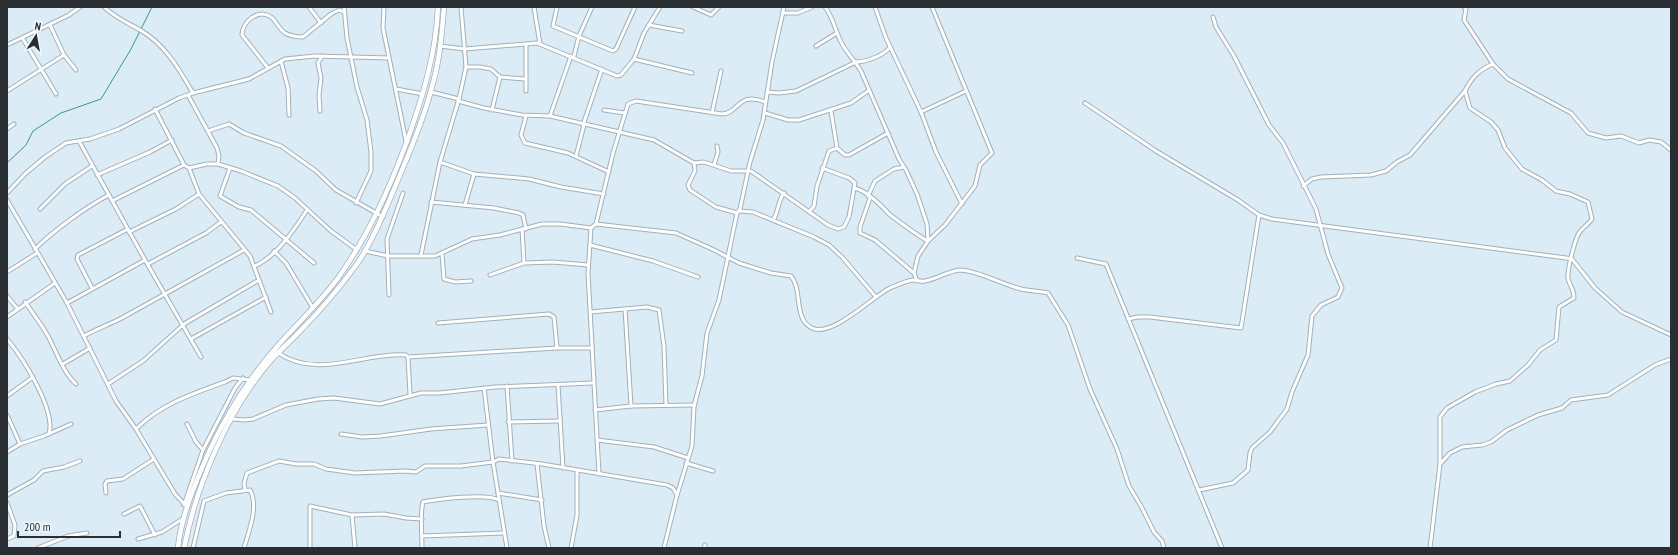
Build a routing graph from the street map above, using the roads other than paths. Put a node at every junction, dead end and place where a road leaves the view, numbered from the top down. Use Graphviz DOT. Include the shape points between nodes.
graph roads {
  1 [pos="80,7"];
  2 [pos="104,7"];
  3 [pos="310,7"];
  4 [pos="344,7"];
  5 [pos="384,7"];
  6 [pos="438,7"];
  7 [pos="444,7"];
  8 [pos="461,7"];
  9 [pos="534,7"];
  10 [pos="557,7"];
  11 [pos="592,7"];
  12 [pos="635,7"];
  13 [pos="660,7"];
  14 [pos="693,7"];
  15 [pos="719,7"];
  16 [pos="784,7"];
  17 [pos="812,7"];
  18 [pos="825,7"];
  19 [pos="875,7"];
  20 [pos="932,7"];
  21 [pos="1464,7"];
  22 [pos="344,12"];
  23 [pos="783,13"];
  24 [pos="1213,17"];
  25 [pos="321,22"];
  26 [pos="50,25"];
  27 [pos="648,25"];
  28 [pos="682,31"];
  29 [pos="837,33"];
  30 [pos="579,36"];
  31 [pos="23,39"];
  32 [pos="540,44"];
  33 [pos="7,45"];
  34 [pos="526,45"];
  35 [pos="440,46"];
  36 [pos="816,46"];
  37 [pos="890,47"];
  38 [pos="465,48"];
  39 [pos="64,55"];
  40 [pos="322,56"];
  41 [pos="573,56"];
  42 [pos="352,58"];
  43 [pos="389,58"];
  44 [pos="634,59"];
  45 [pos="281,61"];
  46 [pos="855,63"];
  47 [pos="1493,64"];
  48 [pos="466,67"];
  49 [pos="268,68"];
  50 [pos="602,69"];
  51 [pos="42,70"];
  52 [pos="76,70"];
  53 [pos="721,71"];
  54 [pos="692,73"];
  55 [pos="500,76"];
  56 [pos="525,79"];
  57 [pos="396,89"];
  58 [pos="7,91"];
  59 [pos="526,91"];
  60 [pos="868,91"];
  61 [pos="966,91"];
  62 [pos="1465,91"];
  63 [pos="431,92"];
  64 [pos="767,92"];
  65 [pos="193,93"];
  66 [pos="56,94"];
  67 [pos="423,94"];
  68 [pos="188,95"];
  69 [pos="458,100"];
  70 [pos="765,102"];
  71 [pos="1085,103"];
  72 [pos="155,109"];
  73 [pos="492,110"];
  74 [pos="604,110"];
  75 [pos="320,111"];
  76 [pos="830,111"];
  77 [pos="921,112"];
  78 [pos="624,113"];
  79 [pos="712,113"];
  80 [pos="765,113"];
  81 [pos="289,115"];
  82 [pos="550,116"];
  83 [pos="524,117"];
  84 [pos="14,124"];
  85 [pos="583,125"];
  86 [pos="7,129"];
  87 [pos="208,131"];
  88 [pos="619,132"];
  89 [pos="888,133"];
  90 [pos="172,140"];
  91 [pos="79,141"];
  92 [pos="407,142"];
  93 [pos="717,146"];
  94 [pos="837,148"];
  95 [pos="1671,150"];
  96 [pos="576,156"];
  97 [pos="440,162"];
  98 [pos="694,163"];
  99 [pos="901,163"];
  100 [pos="184,164"];
  101 [pos="218,164"];
  102 [pos="714,165"];
  103 [pos="92,166"];
  104 [pos="899,167"];
  105 [pos="904,167"];
  106 [pos="188,168"];
  107 [pos="230,168"];
  108 [pos="822,168"];
  109 [pos="748,170"];
  110 [pos="609,172"];
  111 [pos="474,174"];
  112 [pos="97,175"];
  113 [pos="1303,186"];
  114 [pos="854,188"];
  115 [pos="7,193"];
  116 [pos="403,193"];
  117 [pos="784,193"];
  118 [pos="199,194"];
  119 [pos="604,194"];
  120 [pos="109,195"];
  121 [pos="869,197"];
  122 [pos="7,200"];
  123 [pos="112,200"];
  124 [pos="431,202"];
  125 [pos="356,203"];
  126 [pos="962,204"];
  127 [pos="465,205"];
  128 [pos="40,209"];
  129 [pos="307,210"];
  130 [pos="738,212"];
  131 [pos="809,212"];
  132 [pos="377,215"];
  133 [pos="1259,215"];
  134 [pos="383,217"];
  135 [pos="773,220"];
  136 [pos="221,222"];
  137 [pos="596,224"];
  138 [pos="1321,224"];
  139 [pos="591,228"];
  140 [pos="524,229"];
  141 [pos="128,231"];
  142 [pos="285,239"];
  143 [pos="928,241"];
  144 [pos="590,245"];
  145 [pos="36,249"];
  146 [pos="244,250"];
  147 [pos="357,250"];
  148 [pos="274,251"];
  149 [pos="365,251"];
  150 [pos="37,253"];
  151 [pos="442,254"];
  152 [pos="421,255"];
  153 [pos="388,256"];
  154 [pos="728,258"];
  155 [pos="1077,258"];
  156 [pos="145,260"];
  157 [pos="1572,260"];
  158 [pos="314,263"];
  159 [pos="524,263"];
  160 [pos="148,264"];
  161 [pos="588,265"];
  162 [pos="254,266"];
  163 [pos="7,272"];
  164 [pos="914,272"];
  165 [pos="490,275"];
  166 [pos="698,277"];
  167 [pos="259,280"];
  168 [pos="915,280"];
  169 [pos="471,281"];
  170 [pos="55,283"];
  171 [pos="92,288"];
  172 [pos="164,294"];
  173 [pos="388,295"];
  174 [pos="7,296"];
  175 [pos="266,297"];
  176 [pos="876,298"];
  177 [pos="26,302"];
  178 [pos="67,303"];
  179 [pos="17,308"];
  180 [pos="313,308"];
  181 [pos="625,309"];
  182 [pos="271,312"];
  183 [pos="591,312"];
  184 [pos="7,317"];
  185 [pos="1128,319"];
  186 [pos="438,323"];
  187 [pos="184,324"];
  188 [pos="1671,335"];
  189 [pos="84,336"];
  190 [pos="7,339"];
  191 [pos="191,339"];
  192 [pos="90,348"];
  193 [pos="557,348"];
  194 [pos="592,348"];
  195 [pos="278,353"];
  196 [pos="201,356"];
  197 [pos="408,357"];
  198 [pos="1671,359"];
  199 [pos="63,364"];
  200 [pos="34,377"];
  201 [pos="243,378"];
  202 [pos="250,380"];
  203 [pos="593,383"];
  204 [pos="76,384"];
  205 [pos="108,384"];
  206 [pos="558,384"];
  207 [pos="507,386"];
  208 [pos="484,388"];
  209 [pos="410,394"];
  210 [pos="7,396"];
  211 [pos="666,405"];
  212 [pos="695,405"];
  213 [pos="631,406"];
  214 [pos="595,410"];
  215 [pos="7,415"];
  216 [pos="232,419"];
  217 [pos="560,421"];
  218 [pos="508,422"];
  219 [pos="71,424"];
  220 [pos="187,424"];
  221 [pos="488,425"];
  222 [pos="136,429"];
  223 [pos="49,434"];
  224 [pos="341,434"];
  225 [pos="597,440"];
  226 [pos="20,444"];
  227 [pos="203,450"];
  228 [pos="7,452"];
  229 [pos="688,458"];
  230 [pos="154,459"];
  231 [pos="80,461"];
  232 [pos="512,461"];
  233 [pos="492,462"];
  234 [pos="686,463"];
  235 [pos="537,464"];
  236 [pos="1440,464"];
  237 [pos="563,468"];
  238 [pos="577,470"];
  239 [pos="713,471"];
  240 [pos="599,474"];
  241 [pos="246,490"];
  242 [pos="1199,490"];
  243 [pos="106,493"];
  244 [pos="498,493"];
  245 [pos="7,495"];
  246 [pos="677,495"];
  247 [pos="499,500"];
  248 [pos="542,500"];
  249 [pos="7,503"];
  250 [pos="185,506"];
  251 [pos="124,514"];
  252 [pos="352,515"];
  253 [pos="184,518"];
  254 [pos="422,519"];
  255 [pos="87,532"];
  256 [pos="504,533"];
  257 [pos="155,535"];
  258 [pos="422,536"];
  259 [pos="7,539"];
  260 [pos="138,539"];
  261 [pos="38,548"];
  262 [pos="178,548"];
  263 [pos="184,548"];
  264 [pos="193,548"];
  265 [pos="244,548"];
  266 [pos="310,548"];
  267 [pos="355,548"];
  268 [pos="422,548"];
  269 [pos="507,548"];
  270 [pos="550,548"];
  271 [pos="571,548"];
  272 [pos="664,548"];
  273 [pos="1164,548"];
  274 [pos="1222,548"];
  275 [pos="1430,548"];
  1 -- 26 [label="street"];
  2 -- 65 [label="street" via="140,29 166,52"];
  3 -- 25 [label="street"];
  4 -- 22 [label="street"];
  5 -- 43 [label="street" via="383,28"];
  6 -- 67 [label="main road" via="431,63"];
  7 -- 35 [label="main road"];
  8 -- 38 [label="street"];
  9 -- 32 [label="street"];
  10 -- 30 [label="street" via="553,26"];
  11 -- 30 [label="street"];
  12 -- 30 [label="street" via="614,51"];
  13 -- 27 [label="street"];
  14 -- 15 [label="street" via="712,15"];
  16 -- 23 [label="street"];
  17 -- 23 [label="street" via="798,13"];
  18 -- 29 [label="street"];
  19 -- 37 [label="street"];
  20 -- 61 [label="street"];
  21 -- 47 [label="street" via="1464,20"];
  22 -- 25 [label="street" via="335,11"];
  22 -- 42 [label="street"];
  23 -- 64 [label="street"];
  24 -- 113 [label="street" via="1269,125 1283,143"];
  25 -- 49 [label="street" via="302,37 285,33 271,17 261,15 251,18 245,24 242,35"];
  26 -- 31 [label="street"];
  26 -- 39 [label="street"];
  27 -- 28 [label="street"];
  27 -- 44 [label="street"];
  29 -- 36 [label="street"];
  29 -- 46 [label="street"];
  30 -- 41 [label="street"];
  31 -- 33 [label="street"];
  31 -- 51 [label="street"];
  32 -- 34 [label="street"];
  32 -- 41 [label="street"];
  34 -- 38 [label="street"];
  34 -- 56 [label="street"];
  35 -- 38 [label="street"];
  35 -- 63 [label="main road"];
  37 -- 46 [label="street" via="888,51"];
  37 -- 77 [label="street"];
  38 -- 48 [label="street"];
  39 -- 51 [label="street"];
  39 -- 52 [label="street"];
  40 -- 42 [label="street"];
  40 -- 45 [label="street" via="297,56"];
  40 -- 75 [label="street" via="318,63 321,81"];
  41 -- 50 [label="street"];
  41 -- 82 [label="street"];
  42 -- 43 [label="street"];
  42 -- 125 [label="street" via="367,120 372,164"];
  43 -- 57 [label="street"];
  44 -- 50 [label="street" via="621,76"];
  44 -- 54 [label="street"];
  45 -- 49 [label="street"];
  45 -- 81 [label="street" via="288,88"];
  46 -- 60 [label="street"];
  46 -- 64 [label="street" via="796,91"];
  47 -- 62 [label="street" via="1479,70"];
  47 -- 95 [label="street" via="1508,79 1571,113 1588,132 1599,137 1621,136 1639,142 1661,142"];
  48 -- 55 [label="street" via="491,69"];
  48 -- 69 [label="street"];
  49 -- 65 [label="street" via="249,79"];
  50 -- 85 [label="street"];
  51 -- 58 [label="street"];
  51 -- 66 [label="street"];
  53 -- 79 [label="street"];
  55 -- 56 [label="street"];
  55 -- 73 [label="street"];
  56 -- 59 [label="street"];
  57 -- 67 [label="street"];
  57 -- 92 [label="street"];
  60 -- 76 [label="street" via="856,101"];
  60 -- 89 [label="street"];
  61 -- 77 [label="street"];
  61 -- 126 [label="street" via="992,153 980,165 975,186"];
  62 -- 113 [label="street" via="1410,155 1386,170 1371,175 1322,177 1312,179"];
  62 -- 157 [label="street" via="1470,108 1498,130 1504,148 1522,169 1556,191 1588,202 1592,219 1578,236"];
  63 -- 69 [label="street"];
  63 -- 134 [label="main road"];
  64 -- 70 [label="street"];
  65 -- 68 [label="street"];
  67 -- 92 [label="main road"];
  68 -- 72 [label="street"];
  68 -- 87 [label="street"];
  69 -- 73 [label="street"];
  69 -- 97 [label="street"];
  70 -- 79 [label="street" via="756,98 747,99 728,113"];
  70 -- 80 [label="street"];
  71 -- 133 [label="street"];
  72 -- 90 [label="street"];
  72 -- 91 [label="street" via="119,129"];
  73 -- 83 [label="street"];
  74 -- 78 [label="street"];
  76 -- 80 [label="street" via="794,120"];
  76 -- 94 [label="street"];
  77 -- 126 [label="street" via="936,152"];
  78 -- 79 [label="street" via="628,104 636,101"];
  78 -- 88 [label="street" via="624,121"];
  80 -- 109 [label="street"];
  82 -- 83 [label="street"];
  82 -- 85 [label="street"];
  83 -- 96 [label="street" via="521,135 525,142"];
  84 -- 86 [label="street"];
  85 -- 88 [label="street"];
  85 -- 96 [label="street"];
  87 -- 101 [label="street" via="218,152"];
  87 -- 125 [label="street" via="229,124 244,133 281,146"];
  88 -- 98 [label="street" via="654,140"];
  88 -- 110 [label="street"];
  89 -- 94 [label="street" via="849,155 845,155"];
  89 -- 99 [label="street"];
  90 -- 100 [label="street"];
  90 -- 112 [label="street"];
  91 -- 103 [label="street"];
  91 -- 115 [label="street" via="66,142 55,149"];
  92 -- 132 [label="main road"];
  93 -- 102 [label="street"];
  94 -- 108 [label="street" via="829,151"];
  96 -- 110 [label="street"];
  97 -- 111 [label="street"];
  97 -- 124 [label="street"];
  98 -- 102 [label="street"];
  98 -- 130 [label="street" via="695,170 688,186 690,190 716,207"];
  99 -- 104 [label="street"];
  99 -- 105 [label="street"];
  100 -- 106 [label="street"];
  100 -- 123 [label="street"];
  101 -- 106 [label="street"];
  101 -- 107 [label="street"];
  102 -- 109 [label="street" via="731,171"];
  103 -- 112 [label="street"];
  103 -- 128 [label="street" via="65,184"];
  104 -- 105 [label="street"];
  104 -- 121 [label="street" via="874,181"];
  105 -- 143 [label="street" via="927,224"];
  106 -- 118 [label="street"];
  107 -- 129 [label="street" via="278,186"];
  107 -- 142 [label="street" via="220,196 251,210"];
  108 -- 114 [label="street" via="849,178 855,184"];
  108 -- 131 [label="street" via="814,206"];
  109 -- 117 [label="street"];
  109 -- 130 [label="street"];
  110 -- 119 [label="street"];
  111 -- 119 [label="street" via="530,179"];
  111 -- 127 [label="street"];
  112 -- 120 [label="street"];
  113 -- 138 [label="street"];
  114 -- 121 [label="street"];
  114 -- 131 [label="street" via="844,227 838,229 828,225"];
  116 -- 153 [label="street" via="387,239"];
  117 -- 131 [label="street"];
  117 -- 135 [label="street" via="778,201"];
  118 -- 136 [label="street"];
  118 -- 141 [label="street" via="176,209"];
  119 -- 137 [label="street"];
  120 -- 123 [label="street"];
  120 -- 145 [label="street" via="51,235"];
  121 -- 143 [label="street"];
  121 -- 164 [label="street" via="860,233 875,240"];
  122 -- 145 [label="street"];
  123 -- 141 [label="street"];
  124 -- 127 [label="street"];
  124 -- 152 [label="street"];
  125 -- 132 [label="street"];
  126 -- 143 [label="street"];
  127 -- 140 [label="street" via="521,214"];
  129 -- 142 [label="street"];
  129 -- 147 [label="street"];
  130 -- 135 [label="street" via="747,210"];
  130 -- 154 [label="street"];
  132 -- 134 [label="street"];
  132 -- 147 [label="main road"];
  133 -- 138 [label="street" via="1272,219"];
  133 -- 185 [label="street" via="1241,328 1150,317"];
  134 -- 149 [label="main road"];
  135 -- 176 [label="street" via="829,245"];
  136 -- 146 [label="street"];
  136 -- 160 [label="street" via="206,233"];
  137 -- 139 [label="street"];
  137 -- 154 [label="street" via="676,233"];
  138 -- 157 [label="street"];
  138 -- 242 [label="street" via="1328,254 1342,288 1340,294 1321,305 1312,316 1308,355 1287,409 1270,432 1252,448 1248,470 1233,483"];
  139 -- 140 [label="street" via="550,224"];
  139 -- 144 [label="street"];
  140 -- 151 [label="street" via="488,238 472,239"];
  140 -- 159 [label="street"];
  141 -- 156 [label="street"];
  141 -- 171 [label="street" via="78,255 77,259"];
  142 -- 148 [label="street"];
  142 -- 158 [label="street"];
  143 -- 164 [label="street" via="916,260"];
  144 -- 161 [label="street"];
  144 -- 166 [label="street" via="653,261"];
  145 -- 150 [label="street"];
  146 -- 162 [label="street"];
  146 -- 172 [label="street"];
  147 -- 180 [label="main road"];
  148 -- 162 [label="street"];
  148 -- 180 [label="street" via="286,263"];
  149 -- 153 [label="street"];
  149 -- 195 [label="main road" via="333,296"];
  150 -- 163 [label="street"];
  150 -- 170 [label="street"];
  151 -- 152 [label="street"];
  151 -- 169 [label="street" via="444,279 455,282"];
  152 -- 153 [label="street"];
  153 -- 173 [label="street"];
  154 -- 176 [label="street" via="771,273 791,276 802,317 807,325 816,330 827,328 857,312"];
  154 -- 212 [label="street" via="718,304 708,326 702,376"];
  155 -- 185 [label="street" via="1106,264"];
  156 -- 160 [label="street"];
  156 -- 171 [label="street"];
  157 -- 188 [label="street" via="1595,288 1622,312"];
  157 -- 236 [label="street" via="1568,277 1574,298 1559,307 1556,340 1540,350 1510,381 1475,392 1445,410 1440,417 1439,426"];
  159 -- 161 [label="street"];
  159 -- 165 [label="street"];
  160 -- 172 [label="street"];
  161 -- 183 [label="street"];
  162 -- 167 [label="street"];
  164 -- 168 [label="street"];
  167 -- 175 [label="street"];
  167 -- 187 [label="street"];
  168 -- 176 [label="street" via="886,290"];
  168 -- 273 [label="street" via="924,282 961,270 972,271 1021,289 1050,295 1068,325 1090,389 1118,449 1129,486"];
  170 -- 177 [label="street"];
  170 -- 178 [label="street"];
  171 -- 178 [label="street"];
  172 -- 187 [label="street"];
  172 -- 189 [label="street"];
  174 -- 179 [label="street"];
  175 -- 182 [label="street"];
  175 -- 191 [label="street"];
  177 -- 179 [label="street"];
  177 -- 199 [label="street"];
  178 -- 189 [label="street"];
  179 -- 184 [label="street"];
  180 -- 202 [label="main road"];
  181 -- 183 [label="street"];
  181 -- 211 [label="street" via="653,308 658,309 660,313"];
  181 -- 213 [label="street"];
  183 -- 194 [label="street"];
  185 -- 242 [label="street"];
  186 -- 193 [label="street" via="549,314 554,317"];
  187 -- 191 [label="street"];
  187 -- 205 [label="street" via="142,361"];
  189 -- 192 [label="street"];
  190 -- 200 [label="street"];
  191 -- 196 [label="street"];
  192 -- 199 [label="street"];
  192 -- 205 [label="street"];
  193 -- 194 [label="street"];
  193 -- 197 [label="street"];
  194 -- 203 [label="street"];
  195 -- 197 [label="street" via="300,363 320,366 383,357"];
  195 -- 216 [label="main road"];
  197 -- 209 [label="street"];
  198 -- 236 [label="street" via="1655,365 1608,395 1571,400 1562,408 1538,415 1507,430 1491,442 1462,447 1450,453"];
  199 -- 204 [label="street" via="67,375"];
  200 -- 210 [label="street"];
  200 -- 223 [label="street" via="50,423"];
  201 -- 202 [label="street"];
  201 -- 222 [label="street" via="233,378 172,402 153,413"];
  201 -- 227 [label="street" via="235,388"];
  202 -- 250 [label="main road" via="209,450"];
  203 -- 206 [label="street"];
  203 -- 214 [label="street"];
  205 -- 222 [label="street" via="116,401"];
  206 -- 207 [label="street"];
  206 -- 217 [label="street"];
  207 -- 208 [label="street"];
  207 -- 218 [label="street"];
  208 -- 209 [label="street"];
  208 -- 221 [label="street"];
  209 -- 216 [label="street" via="399,400 380,404 334,398 300,402 253,419"];
  211 -- 212 [label="street"];
  211 -- 213 [label="street"];
  212 -- 229 [label="street"];
  213 -- 214 [label="street"];
  214 -- 225 [label="street"];
  215 -- 226 [label="street"];
  216 -- 263 [label="main road" via="201,487"];
  217 -- 218 [label="street"];
  217 -- 237 [label="street"];
  218 -- 232 [label="street"];
  219 -- 223 [label="street"];
  220 -- 227 [label="street"];
  221 -- 224 [label="street" via="381,436"];
  221 -- 233 [label="street"];
  222 -- 230 [label="street"];
  223 -- 226 [label="street"];
  225 -- 229 [label="street" via="654,447"];
  225 -- 240 [label="street"];
  226 -- 228 [label="street"];
  227 -- 250 [label="street"];
  229 -- 234 [label="street"];
  230 -- 243 [label="street" via="123,479 106,481"];
  230 -- 250 [label="street"];
  231 -- 245 [label="street" via="43,471 34,480"];
  232 -- 233 [label="street" via="499,459"];
  232 -- 235 [label="street"];
  233 -- 241 [label="street" via="425,466 416,472 355,473 326,469 314,464 279,461 247,473 244,483"];
  233 -- 244 [label="street"];
  234 -- 239 [label="street"];
  234 -- 246 [label="street"];
  235 -- 237 [label="street"];
  235 -- 248 [label="street"];
  236 -- 275 [label="street"];
  237 -- 238 [label="street"];
  238 -- 240 [label="street"];
  238 -- 271 [label="street" via="576,515"];
  240 -- 246 [label="street" via="667,485 673,488"];
  241 -- 264 [label="street" via="226,493 204,501"];
  241 -- 265 [label="street" via="250,490 253,500 251,524"];
  242 -- 274 [label="street"];
  244 -- 247 [label="street"];
  244 -- 248 [label="street"];
  246 -- 272 [label="street"];
  247 -- 254 [label="street" via="490,497 470,497 423,502 420,512"];
  247 -- 256 [label="street"];
  248 -- 270 [label="street" via="544,526"];
  249 -- 259 [label="street" via="15,525 14,536"];
  250 -- 253 [label="main road"];
  251 -- 257 [label="street" via="140,506"];
  252 -- 254 [label="street" via="384,514"];
  252 -- 266 [label="street" via="310,506"];
  252 -- 267 [label="street"];
  253 -- 257 [label="street"];
  253 -- 262 [label="main road"];
  254 -- 258 [label="street"];
  255 -- 261 [label="street" via="68,536"];
  256 -- 258 [label="street"];
  256 -- 269 [label="street"];
  257 -- 260 [label="street"];
  258 -- 268 [label="street"];
}
